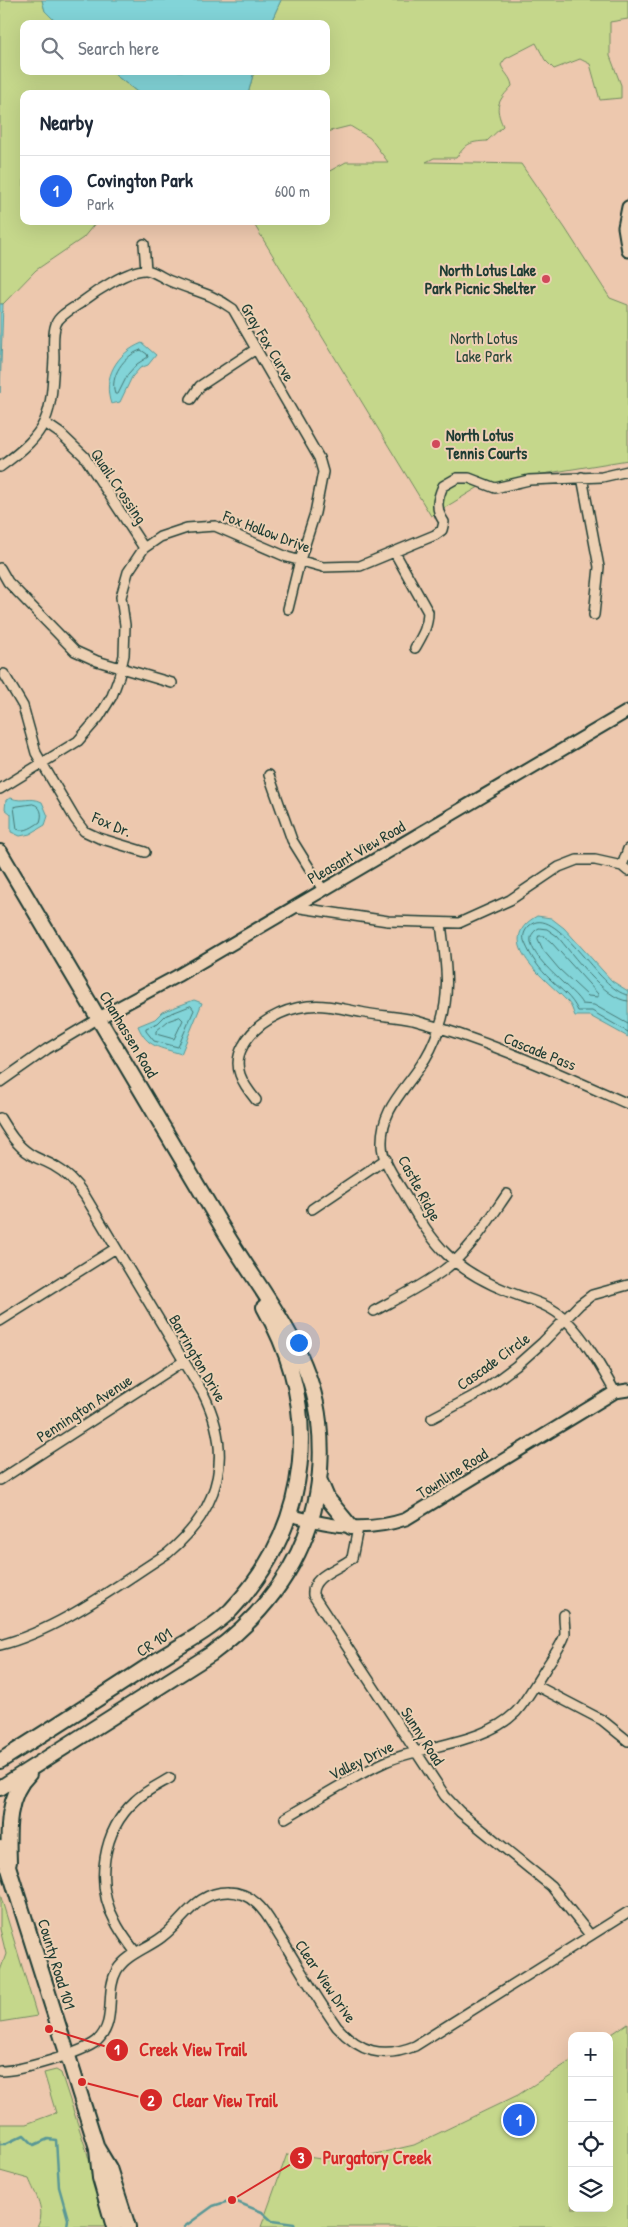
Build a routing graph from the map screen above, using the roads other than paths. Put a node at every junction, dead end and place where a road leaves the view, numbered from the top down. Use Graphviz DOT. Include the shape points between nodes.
graph roads {
  1 [pos="628,207"];
  2 [pos="144,244"];
  3 [pos="628,252"];
  4 [pos="146,270"];
  5 [pos="256,349"];
  6 [pos="191,399"];
  7 [pos="45,423"];
  8 [pos="0,467"];
  9 [pos="628,471"];
  10 [pos="582,477"];
  11 [pos="144,548"];
  12 [pos="394,553"];
  13 [pos="300,560"];
  14 [pos="0,568"];
  15 [pos="288,609"];
  16 [pos="594,615"];
  17 [pos="415,648"];
  18 [pos="121,667"];
  19 [pos="4,674"];
  20 [pos="172,683"];
  21 [pos="628,711"];
  22 [pos="43,764"];
  23 [pos="269,774"];
  24 [pos="0,789"];
  25 [pos="628,849"];
  26 [pos="0,852"];
  27 [pos="145,852"];
  28 [pos="625,868"];
  29 [pos="323,890"];
  30 [pos="294,907"];
  31 [pos="441,923"];
  32 [pos="99,1018"];
  33 [pos="439,1028"];
  34 [pos="0,1082"];
  35 [pos="256,1100"];
  36 [pos="628,1104"];
  37 [pos="0,1118"];
  38 [pos="386,1159"];
  39 [pos="507,1194"];
  40 [pos="312,1209"];
  41 [pos="227,1235"];
  42 [pos="116,1248"];
  43 [pos="453,1261"];
  44 [pos="628,1285"];
  45 [pos="374,1311"];
  46 [pos="566,1320"];
  47 [pos="0,1321"];
  48 [pos="184,1361"];
  49 [pos="628,1390"];
  50 [pos="615,1392"];
  51 [pos="432,1418"];
  52 [pos="319,1479"];
  53 [pos="0,1480"];
  54 [pos="289,1515"];
  55 [pos="311,1521"];
  56 [pos="355,1528"];
  57 [pos="564,1615"];
  58 [pos="0,1645"];
  59 [pos="535,1684"];
  60 [pos="36,1738"];
  61 [pos="628,1741"];
  62 [pos="415,1751"];
  63 [pos="0,1752"];
  64 [pos="0,1761"];
  65 [pos="41,1763"];
  66 [pos="170,1778"];
  67 [pos="0,1788"];
  68 [pos="285,1818"];
  69 [pos="0,1848"];
  70 [pos="0,1856"];
  71 [pos="9,1868"];
  72 [pos="628,1912"];
  73 [pos="590,1935"];
  74 [pos="136,1953"];
  75 [pos="67,2054"];
  76 [pos="0,2071"];
  77 [pos="97,2148"];
  78 [pos="114,2227"];
  79 [pos="128,2227"];
  1 -- 3 [label="street" via="624,227"];
  2 -- 4 [label="street"];
  4 -- 5 [label="street, Gray Fox Curve" via="217,297 233,309"];
  4 -- 7 [label="street" via="124,276 87,298 56,322 52,394"];
  5 -- 6 [label="street" via="207,380"];
  5 -- 13 [label="street, Gray Fox Curve" via="319,458 323,472 315,513"];
  7 -- 8 [label="street" via="30,442"];
  7 -- 11 [label="street, Quail Crossing" via="84,456"];
  9 -- 10 [label="street, Fox Hollow Drive" via="602,477"];
  10 -- 12 [label="street, Fox Hollow Drive" via="529,480 495,488 468,478 457,478 443,486 436,502 444,522 442,530"];
  10 -- 16 [label="street" via="599,567"];
  11 -- 13 [label="street, Fox Hollow Drive" via="160,537 187,528 215,526"];
  11 -- 18 [label="street, Fox Hollow Drive" via="128,572 120,597 124,625"];
  12 -- 13 [label="street, Fox Hollow Drive" via="360,566 323,567"];
  12 -- 17 [label="street" via="428,612 428,622"];
  13 -- 15 [label="street, Gray Fox Curve"];
  14 -- 18 [label="street" via="8,582 76,651"];
  18 -- 20 [label="street"];
  18 -- 22 [label="street, Fox Hollow Drive" via="112,696 99,717 78,741"];
  19 -- 22 [label="street, Fox Dr." via="23,706 36,753"];
  21 -- 29 [label="street, Pleasant View Road"];
  22 -- 24 [label="street, Fox Hollow Drive"];
  22 -- 27 [label="street, Fox Dr." via="84,831"];
  23 -- 29 [label="street" via="292,840"];
  25 -- 28 [label="street"];
  26 -- 32 [label="main road, Chanhassen Road"];
  28 -- 31 [label="street" via="595,860 577,860 559,867 510,900 481,914 459,923"];
  29 -- 30 [label="street, Pleasant View Road"];
  30 -- 31 [label="street" via="388,921"];
  30 -- 32 [label="street, Pleasant View Road"];
  31 -- 33 [label="street, Castle Ridge" via="448,989"];
  32 -- 34 [label="street"];
  32 -- 41 [label="main road, Chanhassen Road"];
  33 -- 35 [label="street, Cascade Pass" via="330,1005 290,1010 254,1031 239,1052 237,1068 242,1084"];
  33 -- 36 [label="street, Cascade Pass"];
  33 -- 38 [label="street, Castle Ridge" via="420,1066 387,1112 382,1129"];
  37 -- 42 [label="street, Barrington Drive" via="29,1154 54,1166 77,1184"];
  38 -- 40 [label="street"];
  38 -- 43 [label="street, Castle Ridge" via="433,1242"];
  39 -- 43 [label="street"];
  41 -- 52 [label="main road" via="268,1296 302,1358 320,1422"];
  41 -- 54 [label="main road, CR 101" via="287,1354 296,1390 302,1441 300,1470"];
  42 -- 47 [label="street"];
  42 -- 48 [label="street, Barrington Drive"];
  43 -- 45 [label="street" via="405,1295"];
  43 -- 46 [label="street, Castle Ridge" via="471,1275 543,1304"];
  44 -- 46 [label="street" via="592,1295"];
  46 -- 50 [label="street, Castle Ridge"];
  46 -- 51 [label="street, Cascade Circle" via="495,1382"];
  48 -- 53 [label="street, Pennington Avenue"];
  48 -- 58 [label="street, Barrington Drive" via="212,1411 218,1430 219,1470 215,1489 196,1525 168,1553 57,1622 38,1633"];
  49 -- 50 [label="street"];
  50 -- 56 [label="street, Townline Road" via="418,1513 383,1526"];
  52 -- 55 [label="main road"];
  52 -- 56 [label="main road" via="327,1498"];
  54 -- 55 [label="street, Townline Road"];
  54 -- 60 [label="main road, CR 101 / CR 101" via="268,1561 230,1611"];
  55 -- 56 [label="street, Townline Road"];
  55 -- 65 [label="main road" via="283,1581 257,1616 234,1637"];
  56 -- 62 [label="street, Sunny Road" via="352,1558 318,1580 313,1595"];
  57 -- 59 [label="street, Valley Drive" via="565,1636"];
  59 -- 61 [label="street" via="602,1720"];
  59 -- 62 [label="street, Valley Drive" via="516,1711 490,1730"];
  60 -- 63 [label="main road"];
  60 -- 64 [label="main road, CR 101 / CR 101"];
  62 -- 68 [label="street, Valley Drive" via="359,1775"];
  62 -- 73 [label="street, Sunny Road" via="445,1796 460,1812 551,1886"];
  65 -- 67 [label="main road"];
  65 -- 71 [label="main road" via="26,1777 11,1808"];
  66 -- 74 [label="street" via="134,1801 123,1815 107,1848 104,1886 108,1904 114,1921"];
  69 -- 71 [label="main road, County Road 101"];
  70 -- 71 [label="main road"];
  71 -- 75 [label="main road, County Road 101"];
  72 -- 73 [label="street, Clear View Drive"];
  73 -- 74 [label="street, Clear View Drive" via="415,2046 388,2053 361,2047 336,2027 265,1913 246,1896 234,1892 210,1894 189,1908 164,1936"];
  74 -- 75 [label="street, Clear View Drive" via="113,1977 111,2011 104,2033 86,2048"];
  75 -- 76 [label="street, Clear View Drive" via="30,2066"];
  75 -- 77 [label="main road, County Road 101"];
  77 -- 78 [label="main road, County Road 101" via="100,2178"];
  77 -- 79 [label="main road, County Road 101" via="109,2168"];
}
